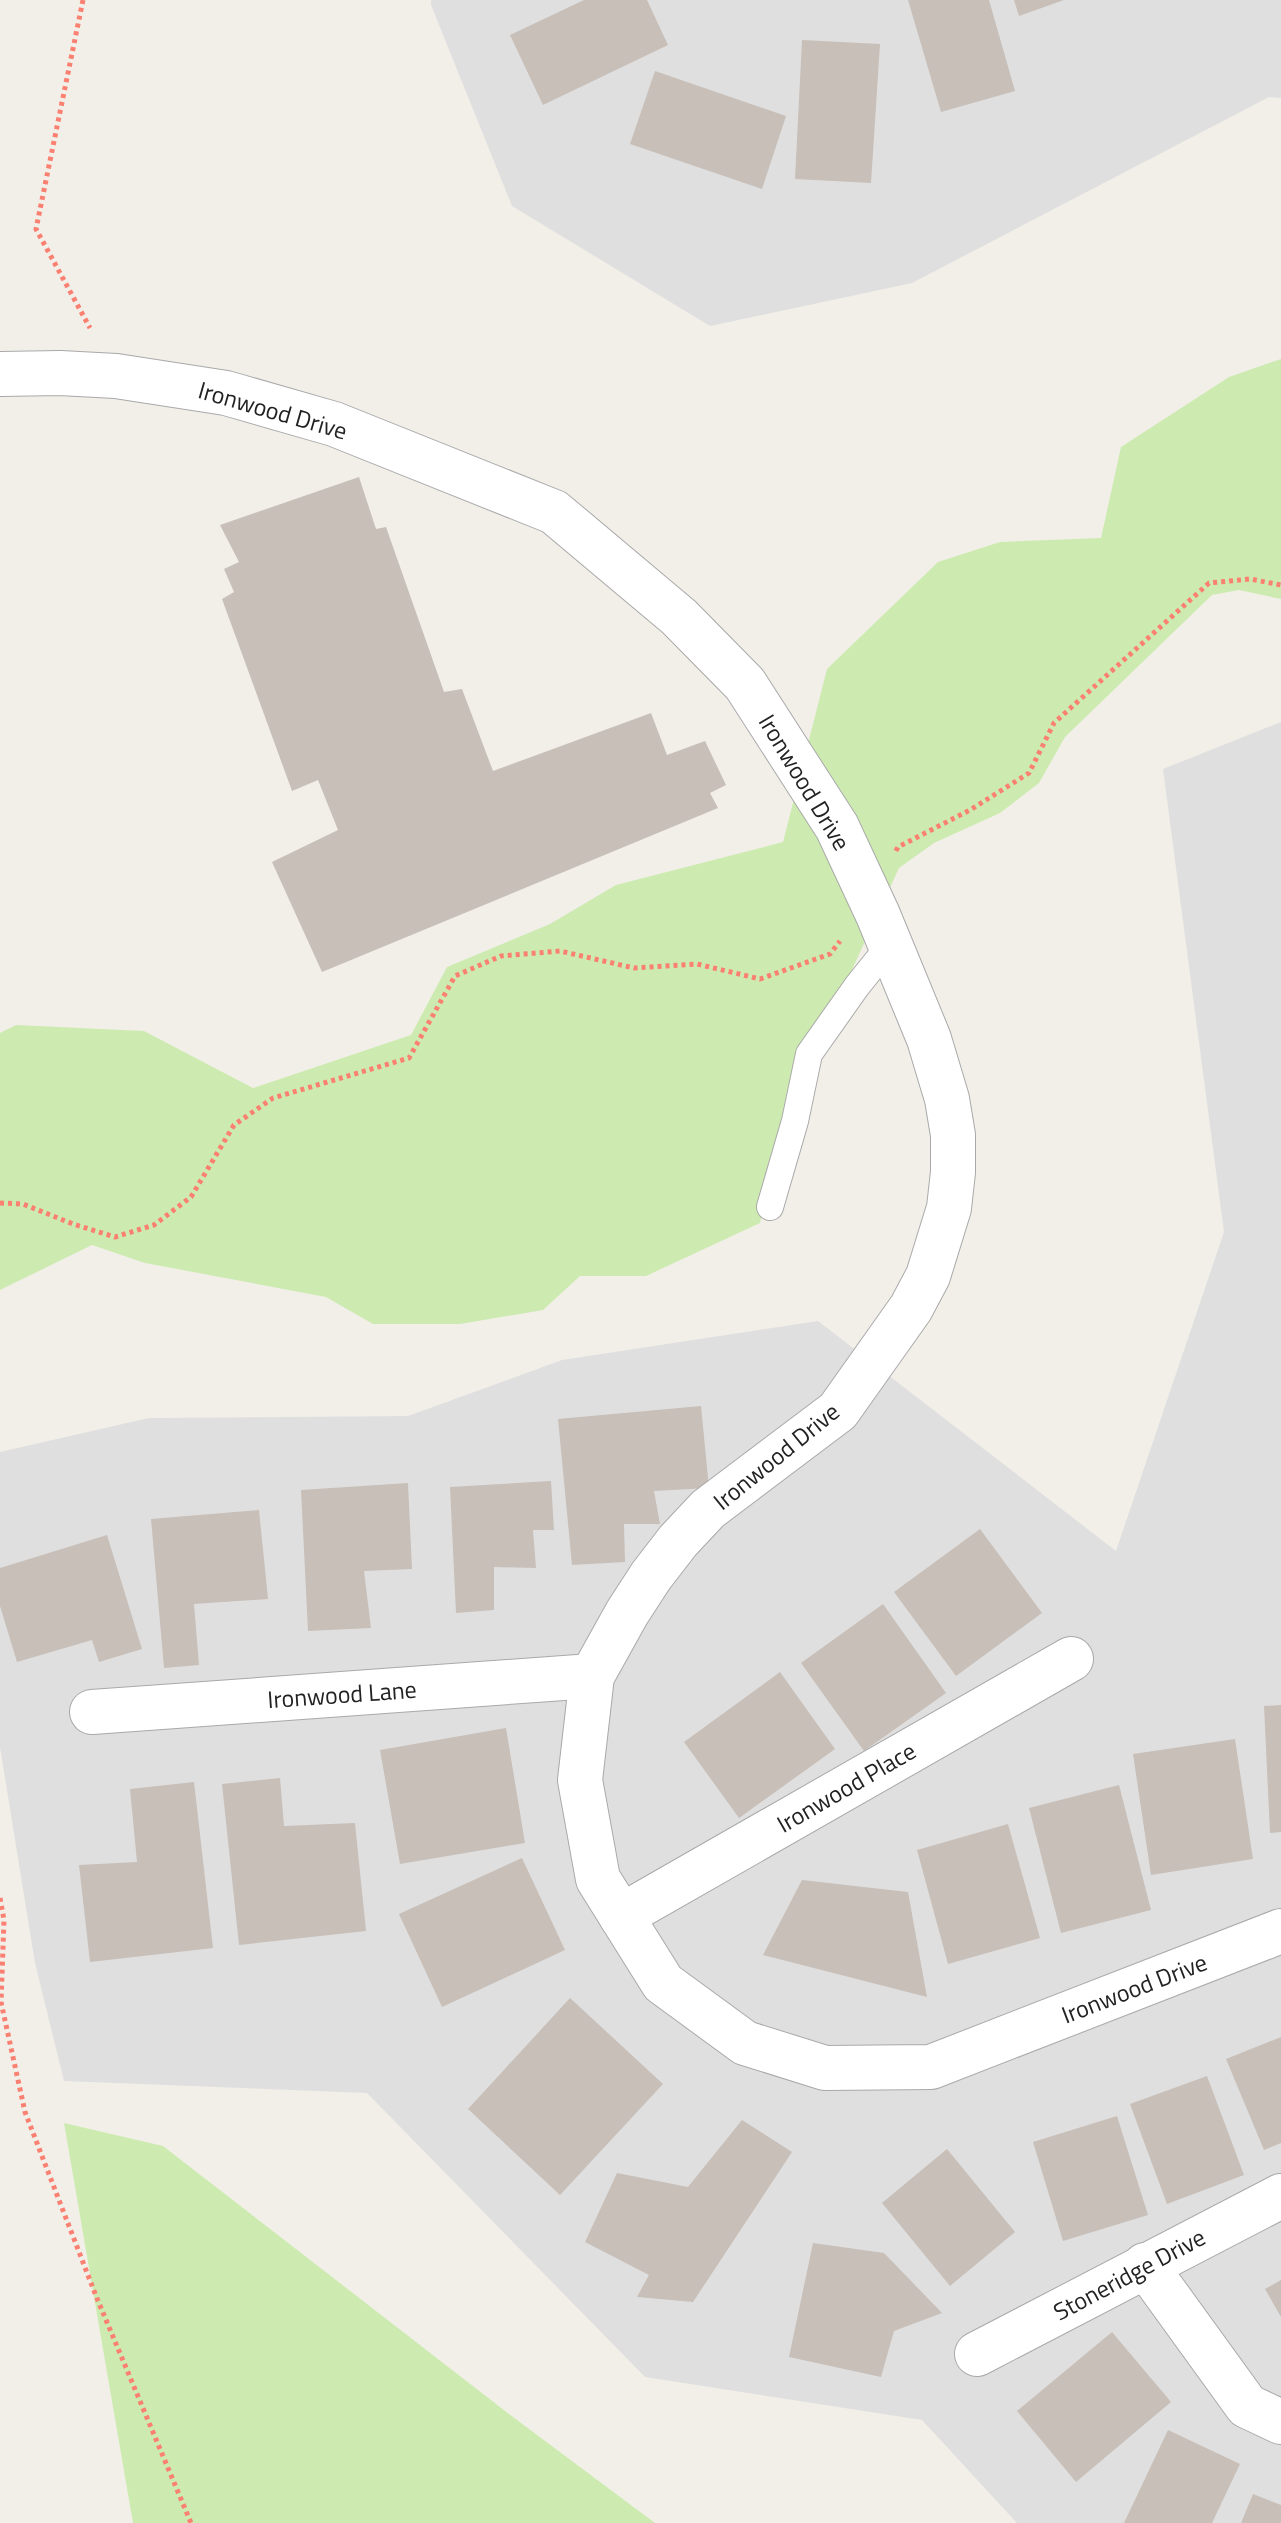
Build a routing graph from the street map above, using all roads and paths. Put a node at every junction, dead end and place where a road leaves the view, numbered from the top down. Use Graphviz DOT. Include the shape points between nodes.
graph roads {
  1 [pos="83,0"];
  2 [pos="0,374"];
  3 [pos="116,376"];
  4 [pos="1281,585"];
  5 [pos="869,897"];
  6 [pos="890,945"];
  7 [pos="0,1203"];
  8 [pos="770,1207"];
  9 [pos="1071,1659"];
  10 [pos="592,1676"];
  11 [pos="92,1712"];
  12 [pos="0,1898"];
  13 [pos="621,1916"];
  14 [pos="1281,1931"];
  15 [pos="1281,2196"];
  16 [pos="1145,2265"];
  17 [pos="977,2354"];
  18 [pos="1281,2422"];
  19 [pos="191,2523"];
  1 -- 3 [label="path" via="36,229"];
  2 -- 3 [label="street, Ironwood Drive"];
  3 -- 5 [label="street, Ironwood Drive" via="280,407 554,512 679,617 745,684 837,827"];
  4 -- 5 [label="path" via="1250,579 1209,583 1054,723 1029,773 898,847"];
  5 -- 6 [label="street, Ironwood Drive"];
  5 -- 7 [label="path" via="830,954 760,979 697,964 634,968 560,951 501,956 455,976 409,1058 273,1098 234,1125 191,1197 154,1225 115,1237 23,1204"];
  6 -- 8 [label="lane" via="809,1054"];
  6 -- 10 [label="street, Ironwood Drive" via="938,1064 953,1135 949,1208 928,1276 838,1411 708,1509 678,1541 627,1613"];
  9 -- 13 [label="street, Ironwood Place"];
  10 -- 11 [label="street, Ironwood Lane"];
  10 -- 13 [label="street, Ironwood Drive" via="580,1780 598,1879"];
  12 -- 19 [label="path" via="1,2002 25,2112"];
  13 -- 14 [label="street, Ironwood Drive" via="663,1983 745,2043 825,2068 931,2067"];
  15 -- 16 [label="street, Stoneridge Drive"];
  16 -- 17 [label="street, Stoneridge Drive"];
  16 -- 18 [label="street" via="1247,2406"];
}
